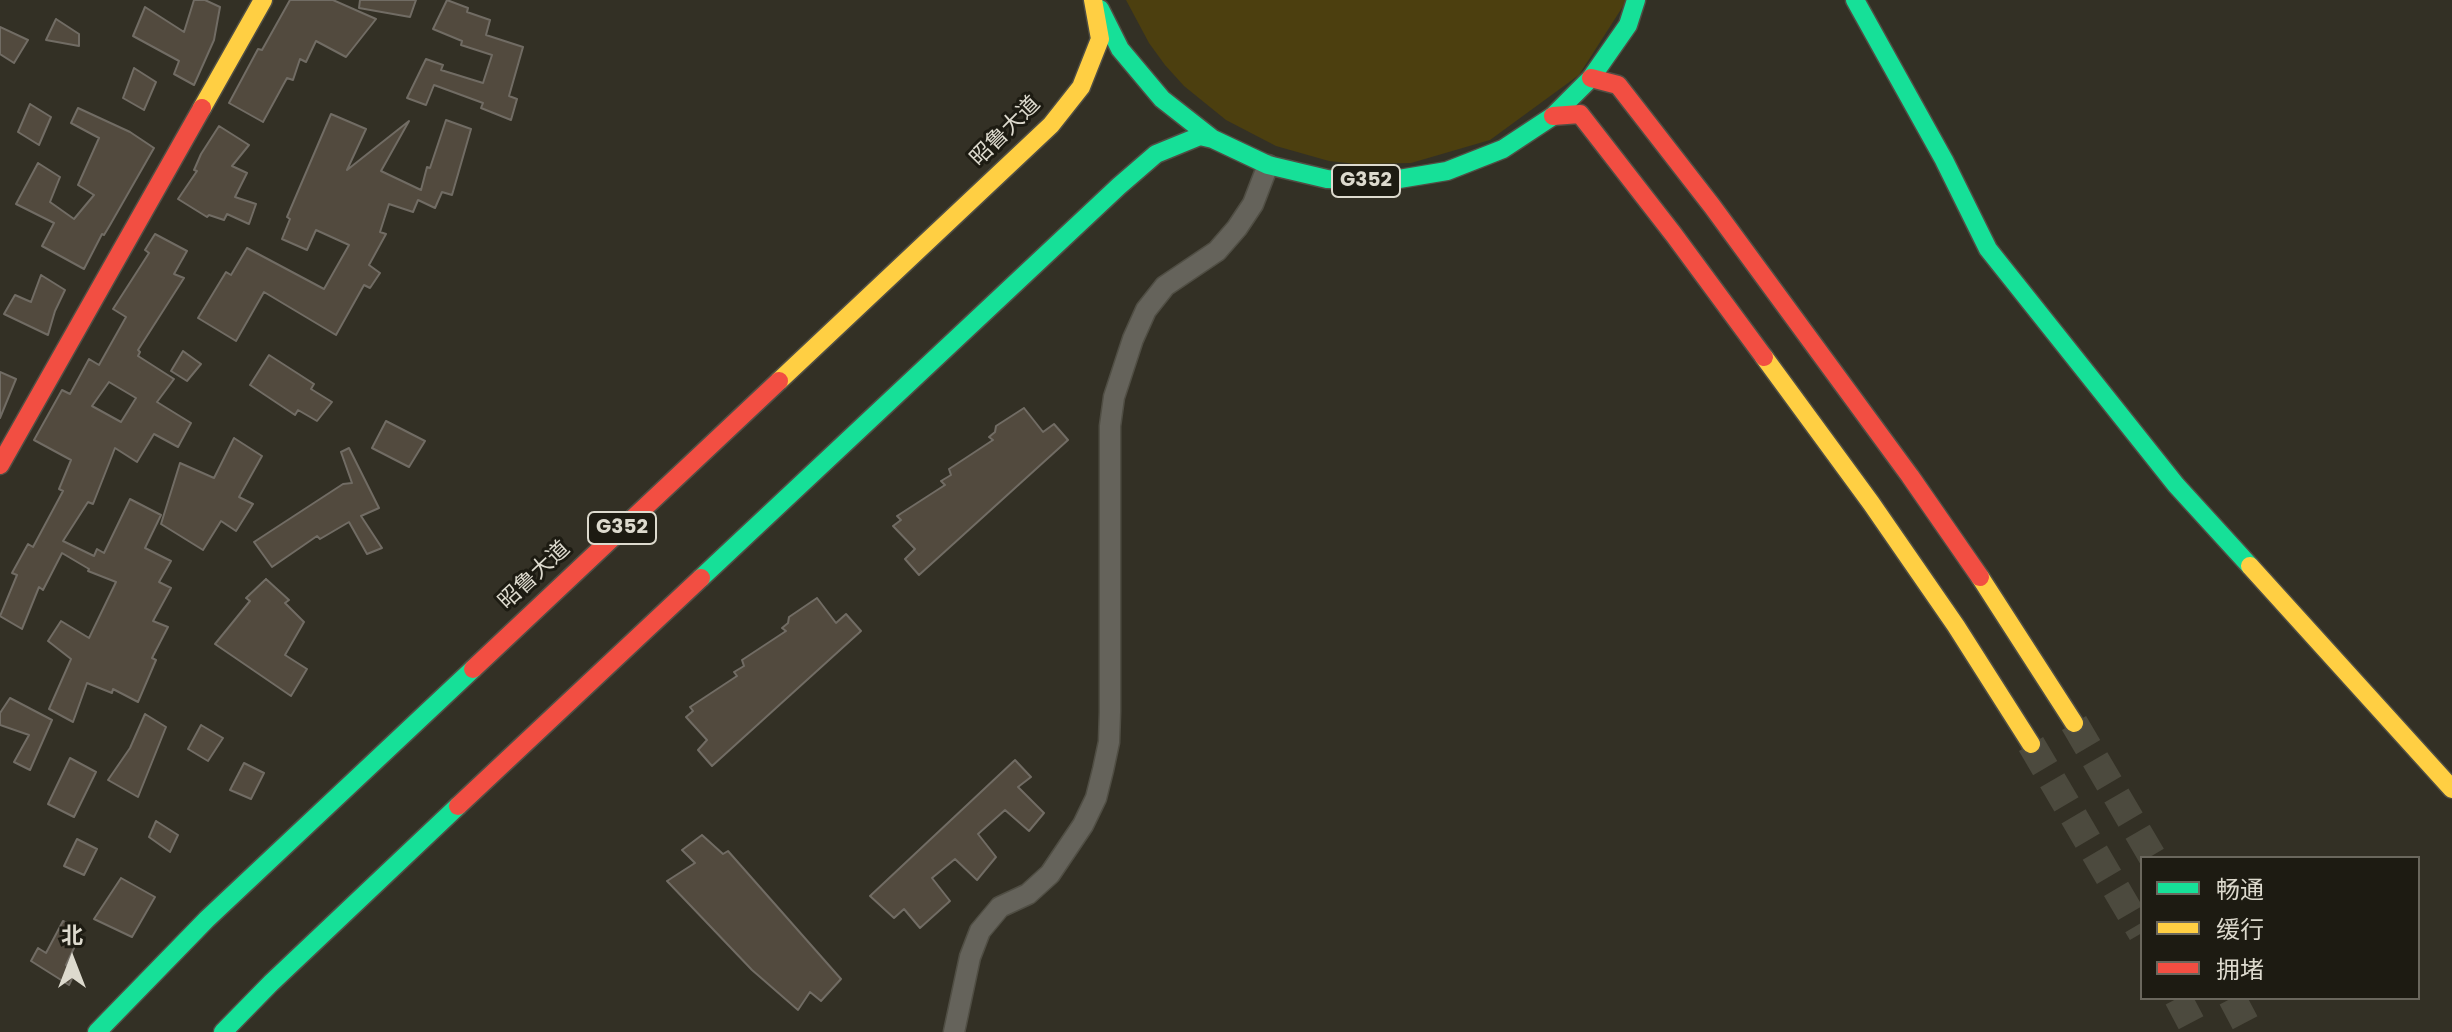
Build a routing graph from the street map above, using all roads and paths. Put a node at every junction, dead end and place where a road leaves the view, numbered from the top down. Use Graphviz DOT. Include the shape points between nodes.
graph roads {
  1 [pos="263,0"];
  2 [pos="1094,0"];
  3 [pos="1636,0"];
  4 [pos="1653,0"];
  5 [pos="1855,0"];
  6 [pos="238,12"];
  7 [pos="1628,25"];
  8 [pos="241,37"];
  9 [pos="1591,78"];
  10 [pos="1553,116"];
  11 [pos="1213,139"];
  12 [pos="1268,165"];
  13 [pos="0,465"];
  14 [pos="2074,723"];
  15 [pos="2031,744"];
  16 [pos="2452,789"];
  17 [pos="97,1032"];
  18 [pos="223,1032"];
  19 [pos="954,1032"];
  1 -- 8 [label="main road"];
  2 -- 11 [label="main road, 昭鲁大道 / G352" via="1120,49 1162,99"];
  2 -- 17 [label="main road, 昭鲁大道 / G352" via="1100,39 1081,87 1051,125 207,919"];
  3 -- 7 [label="main road, 昭鲁大道 / G352"];
  4 -- 7 [label="main road"];
  5 -- 16 [label="main road" via="1988,249 2176,485"];
  6 -- 8 [label="main road"];
  7 -- 9 [label="main road, 昭鲁大道 / G352"];
  8 -- 13 [label="main road"];
  9 -- 10 [label="main road, 昭鲁大道 / G352"];
  9 -- 14 [label="main road" via="1618,85 1712,206 1901,463"];
  10 -- 12 [label="main road, 昭鲁大道 / G352" via="1503,149 1447,171 1387,181 1327,179"];
  10 -- 15 [label="main road" via="1580,114 1674,235 1871,503"];
  11 -- 12 [label="main road, 昭鲁大道 / G352"];
  11 -- 18 [label="main road" via="1200,136 1156,154 1119,186"];
  12 -- 19 [label="street" via="1237,228 1217,251 1165,286 1133,339 1110,426 1109,742 1096,798 1050,874 1028,894 1000,907 980,931"];
}
